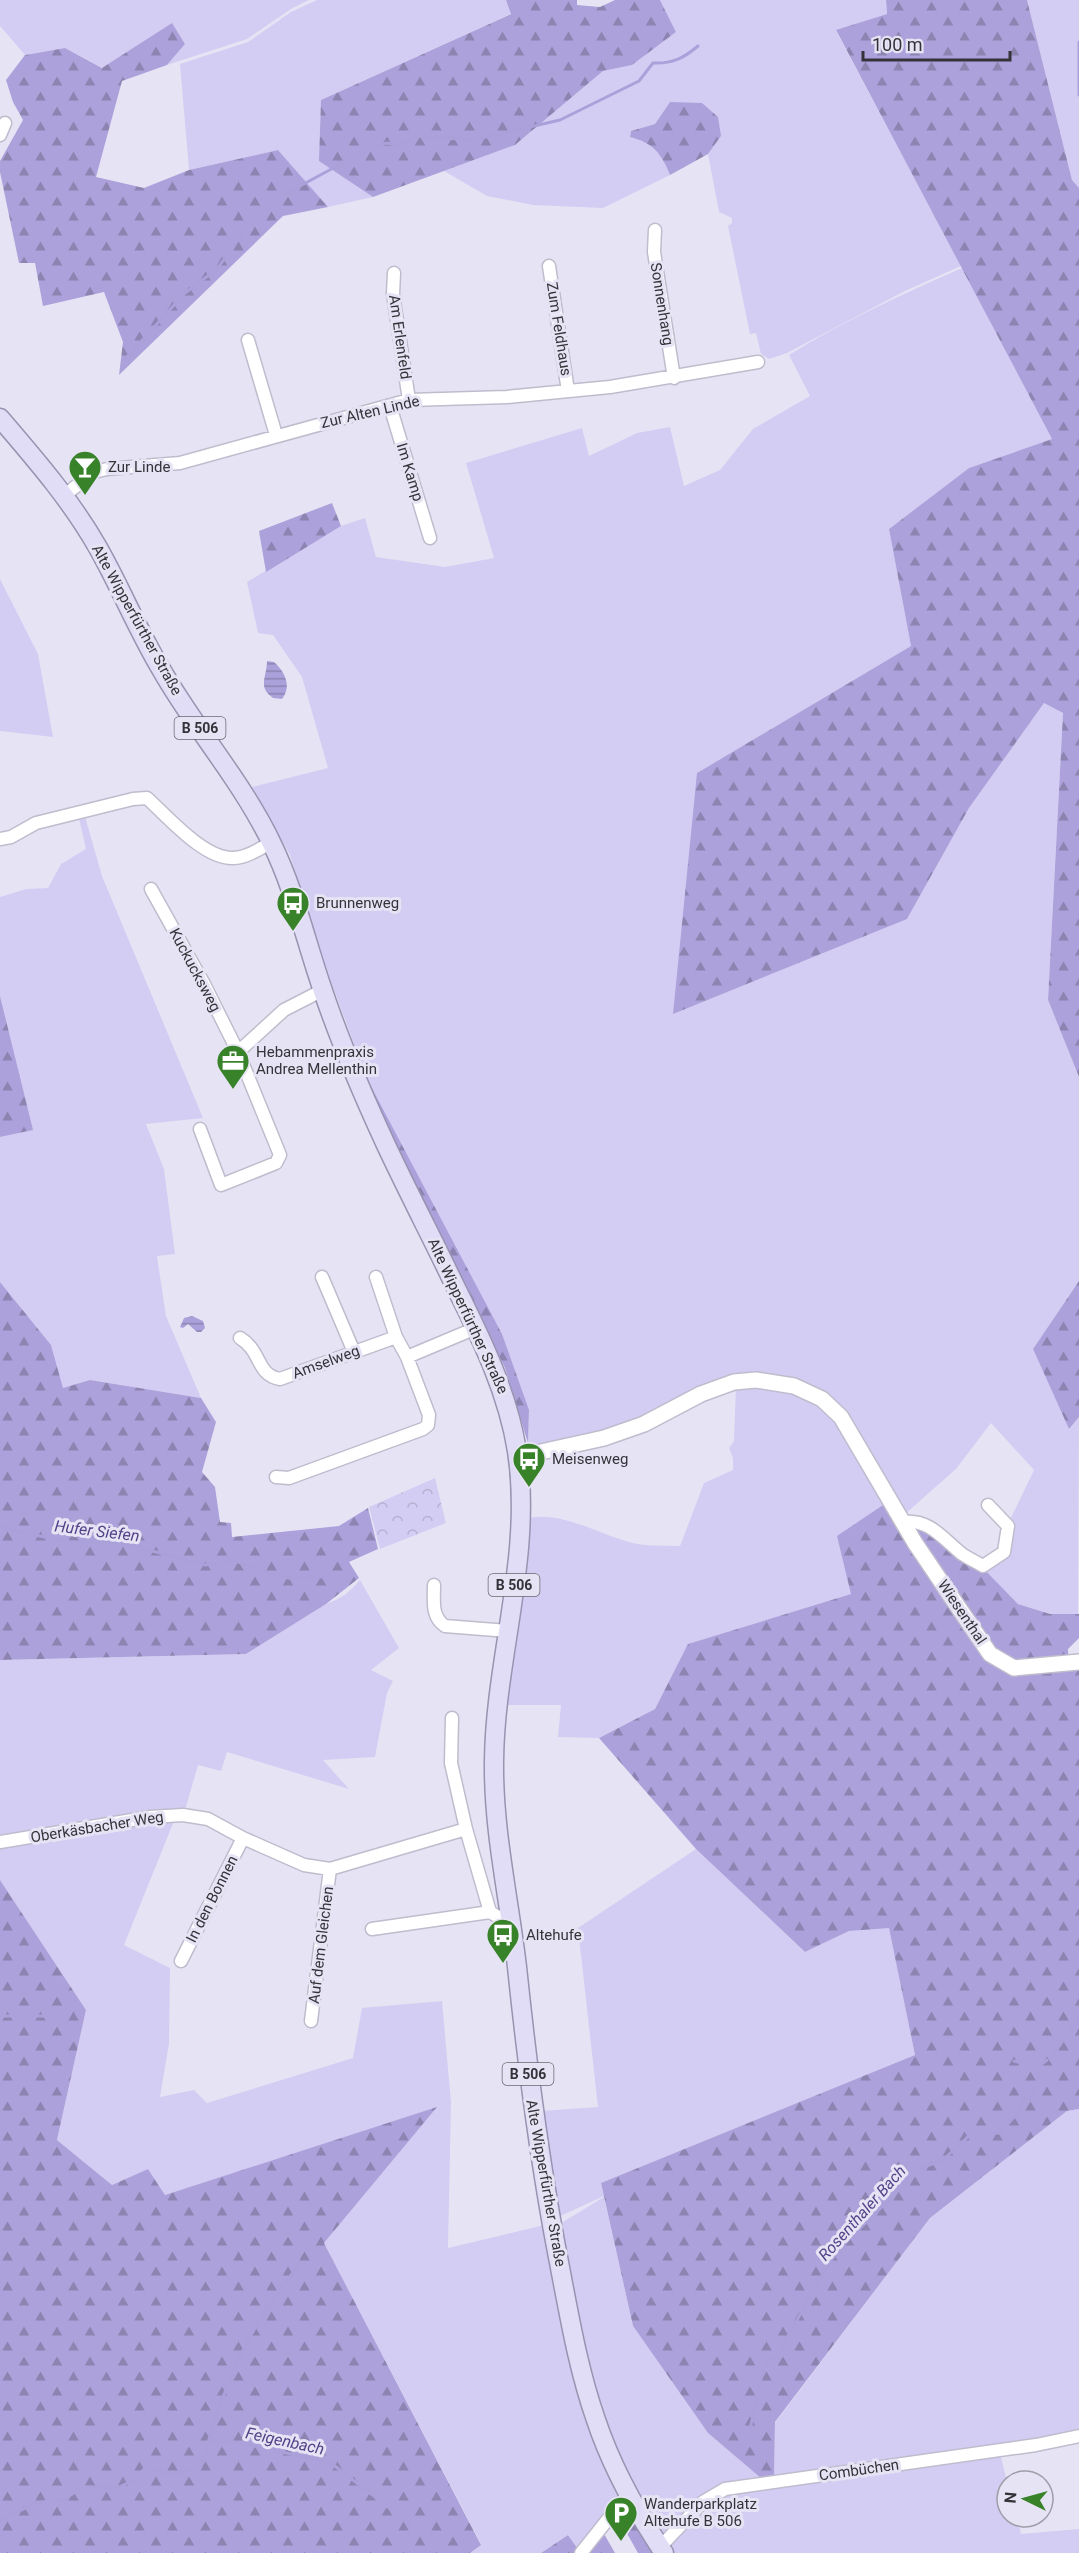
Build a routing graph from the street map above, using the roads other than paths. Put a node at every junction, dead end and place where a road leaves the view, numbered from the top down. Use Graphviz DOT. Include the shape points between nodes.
graph roads {
  1 [pos="655,230"];
  2 [pos="549,266"];
  3 [pos="394,273"];
  4 [pos="248,340"];
  5 [pos="758,362"];
  6 [pos="674,378"];
  7 [pos="568,391"];
  8 [pos="409,400"];
  9 [pos="390,405"];
  10 [pos="0,418"];
  11 [pos="276,435"];
  12 [pos="65,495"];
  13 [pos="430,538"];
  14 [pos="0,839"];
  15 [pos="271,842"];
  16 [pos="151,889"];
  17 [pos="323,990"];
  18 [pos="238,1052"];
  19 [pos="200,1129"];
  20 [pos="322,1276"];
  21 [pos="376,1276"];
  22 [pos="476,1328"];
  23 [pos="396,1337"];
  24 [pos="240,1338"];
  25 [pos="354,1352"];
  26 [pos="407,1357"];
  27 [pos="518,1457"];
  28 [pos="276,1477"];
  29 [pos="988,1505"];
  30 [pos="904,1522"];
  31 [pos="434,1585"];
  32 [pos="508,1631"];
  33 [pos="1079,1662"];
  34 [pos="452,1718"];
  35 [pos="466,1829"];
  36 [pos="243,1838"];
  37 [pos="0,1842"];
  38 [pos="330,1869"];
  39 [pos="490,1912"];
  40 [pos="512,1925"];
  41 [pos="372,1929"];
  42 [pos="181,1961"];
  43 [pos="311,2021"];
  44 [pos="1079,2436"];
  45 [pos="628,2494"];
  46 [pos="662,2550"];
  47 [pos="581,2553"];
  1 -- 6 [label="street, Sonnenhang" via="654,252"];
  2 -- 7 [label="street, Zum Feldhaus"];
  3 -- 8 [label="street, Am Erlenfeld" via="393,294"];
  4 -- 11 [label="street"];
  5 -- 6 [label="street, Zur Alten Linde"];
  6 -- 7 [label="street, Zur Alten Linde"];
  7 -- 8 [label="street, Zur Alten Linde"];
  8 -- 9 [label="street, Zur Alten Linde"];
  9 -- 11 [label="street, Zur Alten Linde"];
  9 -- 13 [label="street, Im Kamp"];
  10 -- 12 [label="main road, Alte Wipperfürther Straße / B 506"];
  11 -- 12 [label="street, Zur Alten Linde" via="180,463 94,472"];
  12 -- 15 [label="main road, Alte Wipperfürther Straße / B 506" via="99,548 163,673"];
  14 -- 15 [label="street" via="36,823 147,798 201,846 219,856 236,858"];
  15 -- 17 [label="main road, Alte Wipperfürther Straße / B 506" via="291,889"];
  16 -- 18 [label="street, Kuckucksweg"];
  17 -- 18 [label="street" via="284,1010"];
  17 -- 22 [label="main road, Alte Wipperfürther Straße / B 506" via="385,1143"];
  18 -- 19 [label="street, Kuckucksweg" via="280,1155 276,1163 221,1185"];
  20 -- 25 [label="street"];
  21 -- 23 [label="street"];
  22 -- 26 [label="street"];
  22 -- 27 [label="main road, Alte Wipperfürther Straße / B 506" via="509,1408"];
  23 -- 25 [label="street, Amselweg"];
  23 -- 26 [label="street"];
  24 -- 25 [label="street, Amselweg" via="251,1345 265,1373 280,1379"];
  26 -- 28 [label="street" via="429,1415 423,1430 289,1478"];
  27 -- 30 [label="street, Wiesenthal" via="604,1438 644,1424 724,1386 756,1380 794,1386 822,1399 842,1417"];
  27 -- 32 [label="main road, Alte Wipperfürther Straße / B 506" via="519,1538"];
  29 -- 30 [label="street" via="1008,1526 1004,1552 983,1566 963,1555 936,1530 916,1520"];
  30 -- 33 [label="street, Wiesenthal" via="990,1654 1014,1668"];
  31 -- 32 [label="street" via="434,1613 438,1622 445,1626"];
  32 -- 40 [label="main road, Alte Wipperfürther Straße / B 506" via="494,1760 499,1841"];
  34 -- 35 [label="street" via="451,1763"];
  35 -- 38 [label="street, Oberkäsbacher Weg"];
  35 -- 39 [label="street"];
  36 -- 37 [label="street, Oberkäsbacher Weg" via="208,1819 183,1815"];
  36 -- 38 [label="street, Oberkäsbacher Weg" via="304,1865"];
  36 -- 42 [label="street, In den Bonnen"];
  38 -- 43 [label="street, Auf dem Gleichen"];
  39 -- 40 [label="street"];
  39 -- 41 [label="street"];
  40 -- 45 [label="main road, Alte Wipperfürther Straße / B 506" via="527,2070 580,2368 609,2457"];
  44 -- 46 [label="street, Combüchen" via="725,2488 703,2502"];
  45 -- 46 [label="main road, B 506"];
  45 -- 47 [label="street"];
}
